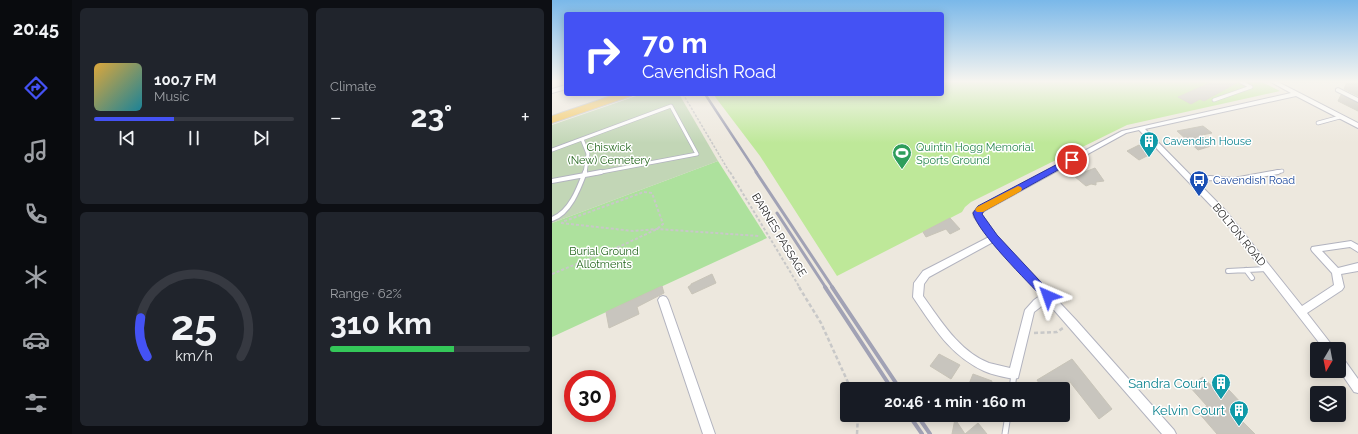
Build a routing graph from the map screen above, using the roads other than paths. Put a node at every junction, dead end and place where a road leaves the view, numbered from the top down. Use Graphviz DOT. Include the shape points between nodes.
graph roads {
  1 [pos="603,102"];
  2 [pos="1259,102"];
  3 [pos="1312,102"];
  4 [pos="1340,117"];
  5 [pos="1358,118"];
  6 [pos="552,120"];
  7 [pos="1346,120"];
  8 [pos="1318,123"];
  9 [pos="1358,126"];
  10 [pos="1140,128"];
  11 [pos="582,139"];
  12 [pos="552,150"];
  13 [pos="1282,170"];
  14 [pos="583,175"];
  15 [pos="552,181"];
  16 [pos="1192,181"];
  17 [pos="552,219"];
  18 [pos="994,238"];
  19 [pos="1358,249"];
  20 [pos="1358,267"];
  21 [pos="1267,268"];
  22 [pos="1246,270"];
  23 [pos="1228,271"];
  24 [pos="1336,272"];
  25 [pos="1252,278"];
  26 [pos="1048,296"];
  27 [pos="663,300"];
  28 [pos="1301,312"];
  29 [pos="1325,342"];
  30 [pos="1346,371"];
  31 [pos="1014,374"];
  32 [pos="1013,382"];
  33 [pos="1358,388"];
  34 [pos="1007,422"];
  35 [pos="709,434"];
  36 [pos="1005,434"];
  37 [pos="1170,434"];
  1 -- 6 [label="highway"];
  2 -- 10 [label="street"];
  3 -- 4 [label="street"];
  4 -- 7 [label="street"];
  4 -- 8 [label="lane"];
  5 -- 7 [label="street"];
  7 -- 9 [label="street"];
  10 -- 16 [label="street, BOLTON ROAD"];
  10 -- 18 [label="street" via="1118,136 981,209 977,213 978,217"];
  11 -- 12 [label="lane"];
  11 -- 14 [label="lane" via="588,158"];
  11 -- 14 [label="lane" via="671,106 697,154"];
  13 -- 16 [label="lane" via="1234,180 1210,178"];
  14 -- 15 [label="lane"];
  14 -- 17 [label="lane" via="574,196 560,216"];
  16 -- 21 [label="street, BOLTON ROAD" via="1223,213"];
  18 -- 26 [label="street"];
  18 -- 31 [label="street" via="926,274 919,283 918,297 957,348 987,366"];
  19 -- 24 [label="street" via="1351,244 1315,250"];
  20 -- 24 [label="street"];
  21 -- 22 [label="lane"];
  21 -- 28 [label="street, BOLTON ROAD"];
  22 -- 23 [label="lane"];
  22 -- 25 [label="lane"];
  24 -- 28 [label="street" via="1339,287"];
  26 -- 31 [label="street" via="1030,310"];
  26 -- 37 [label="street"];
  27 -- 35 [label="street"];
  28 -- 29 [label="street, BOLTON ROAD"];
  30 -- 33 [label="street"];
  31 -- 32 [label="lane"];
  34 -- 36 [label="lane"];
}
